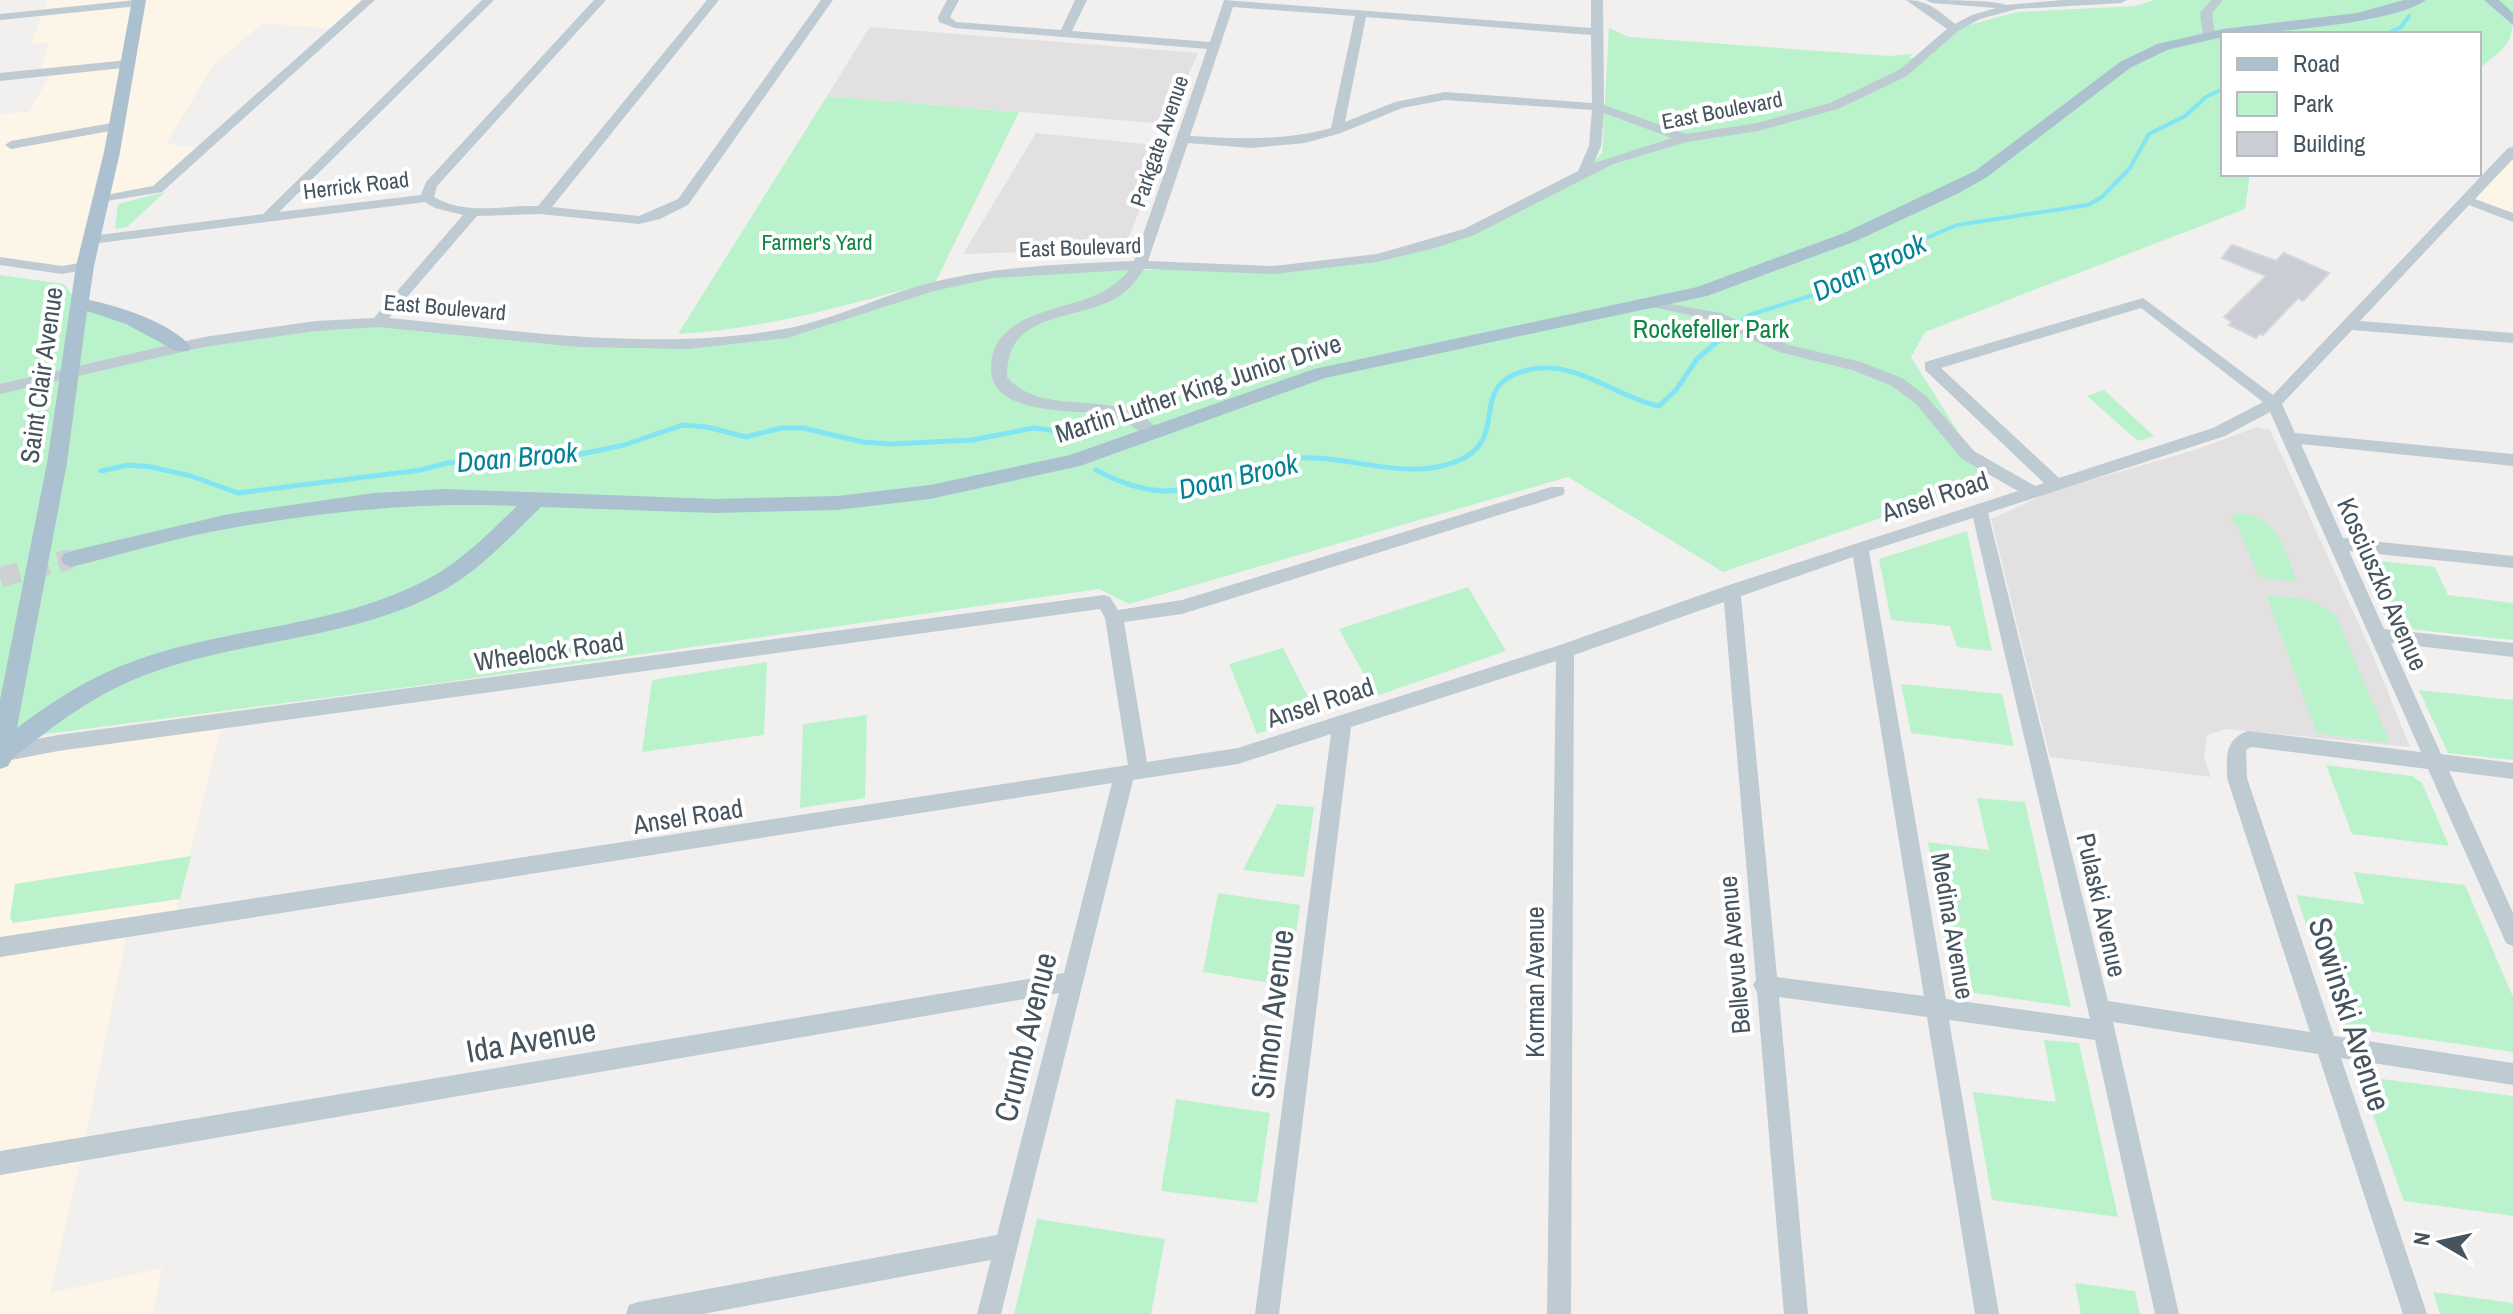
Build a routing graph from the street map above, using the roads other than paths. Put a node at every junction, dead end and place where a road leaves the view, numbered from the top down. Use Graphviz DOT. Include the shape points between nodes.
graph roads {
  1 [pos="369,0"];
  2 [pos="488,0"];
  3 [pos="600,0"];
  4 [pos="713,0"];
  5 [pos="827,0"];
  6 [pos="953,0"];
  7 [pos="1081,0"];
  8 [pos="1597,0"];
  9 [pos="1912,0"];
  10 [pos="1932,0"];
  11 [pos="2121,0"];
  12 [pos="2217,0"];
  13 [pos="2419,0"];
  14 [pos="2491,0"];
  15 [pos="139,1"];
  16 [pos="1230,2"];
  17 [pos="2017,6"];
  18 [pos="1361,14"];
  19 [pos="0,17"];
  20 [pos="2513,21"];
  21 [pos="1954,29"];
  22 [pos="1598,32"];
  23 [pos="2235,32"];
  24 [pos="1065,34"];
  25 [pos="2221,34"];
  26 [pos="2209,35"];
  27 [pos="1214,46"];
  28 [pos="128,64"];
  29 [pos="0,77"];
  30 [pos="1598,107"];
  31 [pos="117,126"];
  32 [pos="1337,130"];
  33 [pos="1685,138"];
  34 [pos="1182,139"];
  35 [pos="11,145"];
  36 [pos="2513,151"];
  37 [pos="1584,171"];
  38 [pos="427,198"];
  39 [pos="100,200"];
  40 [pos="2467,200"];
  41 [pos="542,210"];
  42 [pos="472,214"];
  43 [pos="269,215"];
  44 [pos="2513,218"];
  45 [pos="91,240"];
  46 [pos="0,261"];
  47 [pos="1140,265"];
  48 [pos="85,266"];
  49 [pos="1712,288"];
  50 [pos="1653,303"];
  51 [pos="79,304"];
  52 [pos="1721,318"];
  53 [pos="378,322"];
  54 [pos="2349,325"];
  55 [pos="2513,338"];
  56 [pos="182,347"];
  57 [pos="69,374"];
  58 [pos="0,389"];
  59 [pos="2274,403"];
  60 [pos="1154,434"];
  61 [pos="2290,438"];
  62 [pos="2513,460"];
  63 [pos="2055,484"];
  64 [pos="1557,491"];
  65 [pos="2031,491"];
  66 [pos="537,499"];
  67 [pos="1979,510"];
  68 [pos="2336,543"];
  69 [pos="1860,548"];
  70 [pos="71,559"];
  71 [pos="2513,562"];
  72 [pos="1732,591"];
  73 [pos="1109,610"];
  74 [pos="2378,635"];
  75 [pos="2513,650"];
  76 [pos="1565,651"];
  77 [pos="1342,722"];
  78 [pos="0,756"];
  79 [pos="2435,761"];
  80 [pos="2513,771"];
  81 [pos="1131,774"];
  82 [pos="2513,936"];
  83 [pos="0,947"];
  84 [pos="1073,981"];
  85 [pos="1764,985"];
  86 [pos="1938,1008"];
  87 [pos="2101,1021"];
  88 [pos="2327,1047"];
  89 [pos="2513,1074"];
  90 [pos="0,1163"];
  91 [pos="1005,1245"];
  92 [pos="638,1314"];
  93 [pos="989,1314"];
  94 [pos="1267,1314"];
  95 [pos="1559,1314"];
  96 [pos="1796,1314"];
  97 [pos="1987,1314"];
  98 [pos="2167,1314"];
  99 [pos="2415,1314"];
  1 -- 39 [label="street" via="157,189"];
  2 -- 43 [label="street"];
  3 -- 38 [label="street" via="431,185"];
  4 -- 41 [label="street"];
  5 -- 41 [label="street, Herrick Road" via="683,202 639,220"];
  6 -- 24 [label="street" via="945,22"];
  7 -- 24 [label="street"];
  8 -- 22 [label="street"];
  9 -- 21 [label="street"];
  10 -- 17 [label="street"];
  11 -- 17 [label="street, East Boulevard"];
  12 -- 26 [label="street" via="2206,13"];
  13 -- 23 [label="main road, Martin Luther King Junior Drive" via="2340,20"];
  14 -- 20 [label="main road"];
  15 -- 19 [label="street"];
  15 -- 28 [label="main road, Saint Clair Avenue"];
  16 -- 18 [label="street"];
  16 -- 27 [label="street, Parkgate Avenue"];
  17 -- 21 [label="street, East Boulevard"];
  18 -- 22 [label="street"];
  18 -- 32 [label="street"];
  21 -- 33 [label="street, East Boulevard" via="1903,73 1834,106 1758,127"];
  22 -- 30 [label="street"];
  24 -- 27 [label="street"];
  25 -- 26 [label="main road, Martin Luther King Junior Drive"];
  26 -- 49 [label="main road, Martin Luther King Junior Drive" via="2166,46 2125,65 1953,190 1850,237"];
  27 -- 34 [label="street, Parkgate Avenue"];
  28 -- 29 [label="street"];
  28 -- 31 [label="main road, Saint Clair Avenue"];
  30 -- 32 [label="street" via="1434,97"];
  30 -- 33 [label="street"];
  30 -- 37 [label="street" via="1595,146"];
  31 -- 35 [label="street"];
  31 -- 39 [label="main road, Saint Clair Avenue"];
  32 -- 34 [label="street" via="1273,143"];
  33 -- 37 [label="street, East Boulevard"];
  34 -- 47 [label="street, Parkgate Avenue"];
  36 -- 40 [label="street, Ansel Road"];
  37 -- 47 [label="street, East Boulevard" via="1469,232 1377,258 1262,270"];
  38 -- 42 [label="street, Herrick Road"];
  38 -- 43 [label="street, Herrick Road"];
  39 -- 45 [label="main road, Saint Clair Avenue"];
  40 -- 44 [label="street"];
  40 -- 54 [label="street, Ansel Road"];
  41 -- 42 [label="street, Herrick Road"];
  42 -- 53 [label="street"];
  43 -- 45 [label="street, Herrick Road"];
  45 -- 48 [label="main road, Saint Clair Avenue"];
  46 -- 48 [label="street" via="62,270"];
  47 -- 53 [label="street, East Boulevard" via="978,276 787,333 688,344 578,342"];
  47 -- 60 [label="street, Parkgate Avenue" via="1110,295 1043,315 1022,327 1002,349 998,373 1008,389 1027,400 1124,412 1138,417"];
  48 -- 51 [label="main road, Saint Clair Avenue"];
  49 -- 50 [label="main road, Martin Luther King Junior Drive"];
  49 -- 52 [label="street"];
  50 -- 52 [label="street"];
  50 -- 60 [label="main road, Martin Luther King Junior Drive" via="1321,373"];
  51 -- 56 [label="main road" via="134,319"];
  51 -- 57 [label="main road, Saint Clair Avenue"];
  52 -- 65 [label="street" via="1784,349 1897,382 1921,400 1968,455"];
  53 -- 56 [label="street, East Boulevard" via="271,331"];
  54 -- 55 [label="street"];
  54 -- 59 [label="street, Ansel Road"];
  56 -- 57 [label="street, East Boulevard"];
  57 -- 58 [label="street, East Boulevard"];
  57 -- 78 [label="main road, Saint Clair Avenue" via="57,463"];
  59 -- 61 [label="street, Kosciuszko Avenue"];
  59 -- 63 [label="street, Ansel Road" via="2219,432"];
  59 -- 63 [label="street, Kosciuszko Avenue" via="2143,303 1930,366"];
  60 -- 66 [label="main road, Martin Luther King Junior Drive" via="1073,461 930,492 837,503 730,506"];
  61 -- 62 [label="street"];
  61 -- 68 [label="street, Kosciuszko Avenue"];
  63 -- 65 [label="street, Ansel Road"];
  64 -- 73 [label="street, Wheelock Road" via="1182,607"];
  65 -- 67 [label="street, Ansel Road"];
  66 -- 70 [label="main road, Martin Luther King Junior Drive" via="431,497 314,507 205,526"];
  66 -- 78 [label="main road" via="466,564 413,596 350,618 132,672 72,700"];
  67 -- 69 [label="street, Ansel Road"];
  67 -- 87 [label="street, Pulaski Avenue"];
  68 -- 71 [label="street"];
  68 -- 74 [label="street, Kosciuszko Avenue"];
  69 -- 72 [label="street, Ansel Road"];
  69 -- 86 [label="street, Medina Avenue"];
  72 -- 76 [label="street, Ansel Road"];
  72 -- 85 [label="street, Bellevue Avenue"];
  73 -- 78 [label="street, Wheelock Road" via="58,743"];
  73 -- 81 [label="street, Crumb Avenue"];
  74 -- 75 [label="street"];
  74 -- 79 [label="street, Kosciuszko Avenue"];
  76 -- 77 [label="street, Ansel Road"];
  76 -- 95 [label="street, Korman Avenue"];
  77 -- 81 [label="street, Ansel Road" via="1238,756"];
  77 -- 94 [label="street, Simon Avenue"];
  79 -- 80 [label="street"];
  79 -- 82 [label="street, Kosciuszko Avenue"];
  79 -- 88 [label="street, Sowinski Avenue" via="2248,739 2237,746 2237,778"];
  81 -- 83 [label="street, Ansel Road"];
  81 -- 84 [label="street, Crumb Avenue"];
  84 -- 90 [label="street, Ida Avenue"];
  84 -- 91 [label="street, Crumb Avenue"];
  85 -- 86 [label="street"];
  85 -- 96 [label="street, Bellevue Avenue"];
  86 -- 87 [label="street"];
  86 -- 97 [label="street, Medina Avenue"];
  87 -- 88 [label="street"];
  87 -- 98 [label="street, Pulaski Avenue"];
  88 -- 89 [label="street"];
  88 -- 99 [label="street, Sowinski Avenue"];
  91 -- 92 [label="street"];
  91 -- 93 [label="street, Crumb Avenue"];
}
